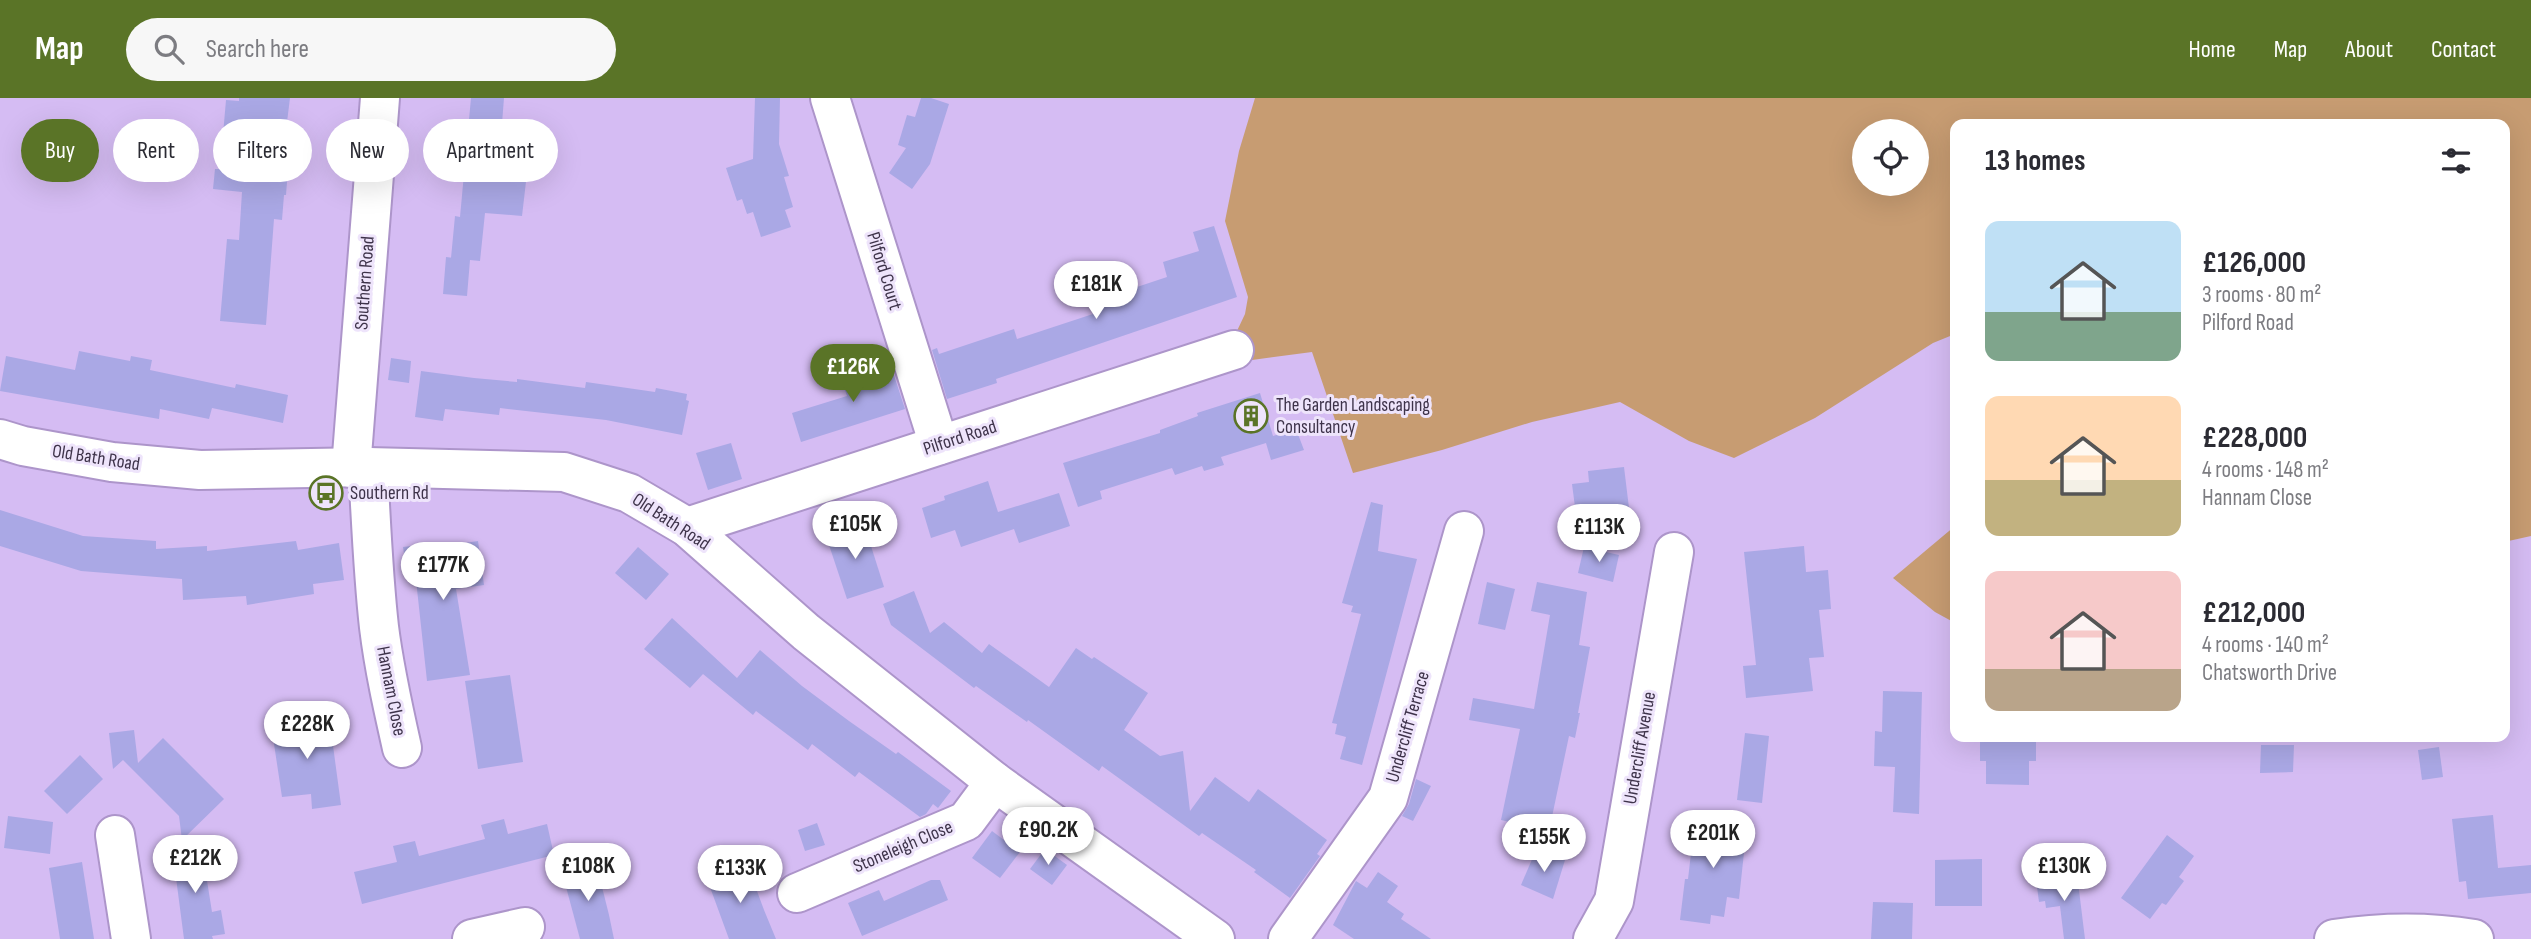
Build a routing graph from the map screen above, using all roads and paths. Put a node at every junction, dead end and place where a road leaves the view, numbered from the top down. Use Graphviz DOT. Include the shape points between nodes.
graph roads {
  1 [pos="380,98"];
  2 [pos="830,98"];
  3 [pos="1234,350"];
  4 [pos="0,439"];
  5 [pos="939,445"];
  6 [pos="360,467"];
  7 [pos="687,527"];
  8 [pos="1464,531"];
  9 [pos="1674,552"];
  10 [pos="402,748"];
  11 [pos="995,782"];
  12 [pos="116,835"];
  13 [pos="797,893"];
  14 [pos="525,927"];
  15 [pos="478,938"];
  16 [pos="131,939"];
  17 [pos="1215,939"];
  18 [pos="1287,939"];
  19 [pos="1593,939"];
  20 [pos="2334,939"];
  21 [pos="2474,939"];
  1 -- 6 [label="street, Southern Road"];
  2 -- 5 [label="street, Pilford Court"];
  3 -- 5 [label="street, Pilford Road"];
  4 -- 6 [label="street, Old Bath Road" via="67,455 156,467"];
  5 -- 7 [label="street, Pilford Road"];
  6 -- 7 [label="street, Old Bath Road" via="564,472 629,493"];
  6 -- 10 [label="street, Hannam Close" via="379,629"];
  7 -- 11 [label="street, Old Bath Road" via="806,632"];
  8 -- 18 [label="street, Undercliff Terrace" via="1388,798"];
  9 -- 19 [label="street, Undercliff Avenue" via="1614,901"];
  11 -- 13 [label="street, Stoneleigh Close" via="966,821"];
  11 -- 17 [label="street, Old Bath Road"];
  12 -- 16 [label="street"];
  14 -- 15 [label="street"];
  20 -- 21 [label="street" via="2399,932"];
}
